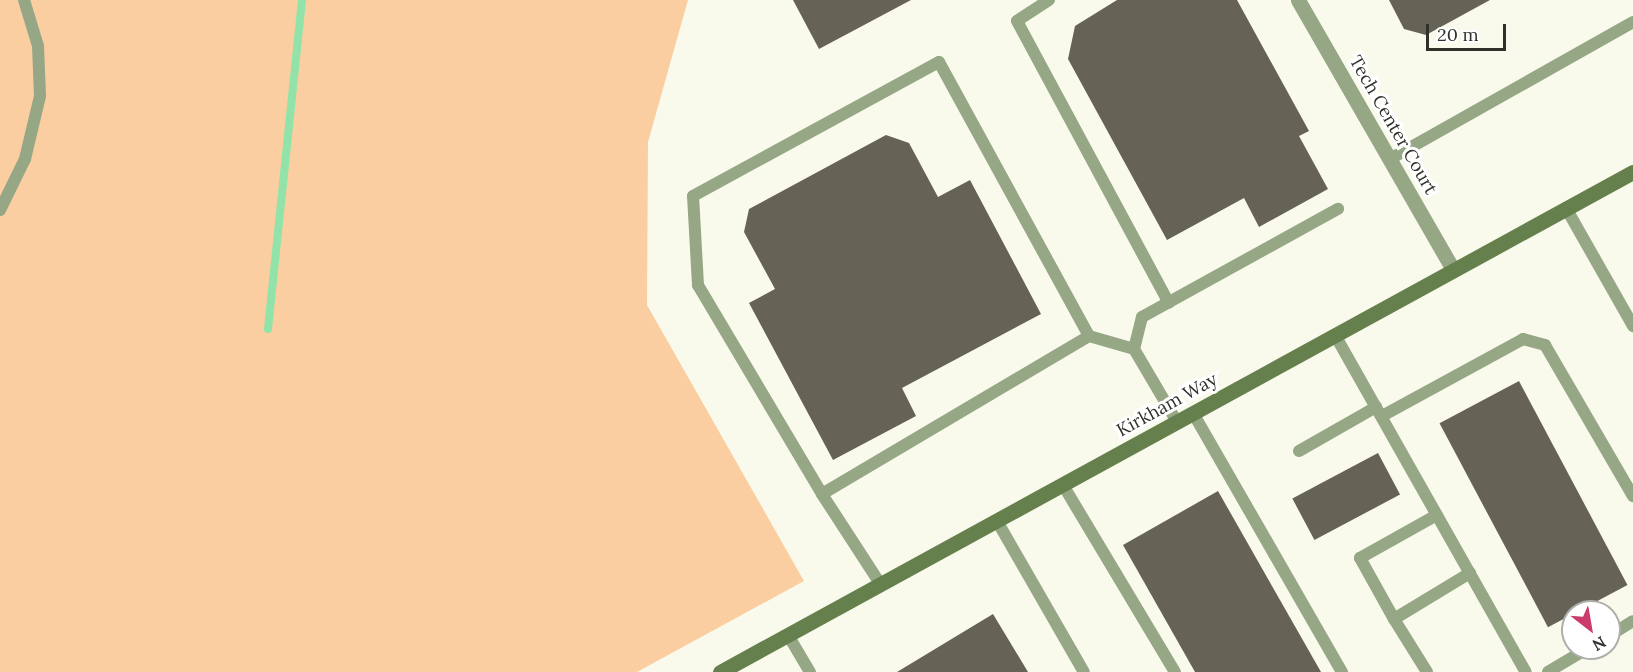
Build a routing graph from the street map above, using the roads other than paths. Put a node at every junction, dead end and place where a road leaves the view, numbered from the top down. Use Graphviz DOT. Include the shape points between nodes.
graph roads {
  1 [pos="24,0"];
  2 [pos="1049,0"];
  3 [pos="1298,0"];
  4 [pos="1633,22"];
  5 [pos="1390,159"];
  6 [pos="1633,172"];
  7 [pos="1566,208"];
  8 [pos="1338,209"];
  9 [pos="0,210"];
  10 [pos="1453,270"];
  11 [pos="1169,303"];
  12 [pos="1633,326"];
  13 [pos="1335,335"];
  14 [pos="1089,336"];
  15 [pos="1134,349"];
  16 [pos="1379,412"];
  17 [pos="1193,413"];
  18 [pos="1177,422"];
  19 [pos="1299,451"];
  20 [pos="1064,485"];
  21 [pos="822,494"];
  22 [pos="1633,496"];
  23 [pos="1437,514"];
  24 [pos="997,521"];
  25 [pos="1470,573"];
  26 [pos="880,585"];
  27 [pos="1394,619"];
  28 [pos="788,635"];
  29 [pos="1568,660"];
  30 [pos="720,672"];
  31 [pos="810,672"];
  32 [pos="1084,672"];
  33 [pos="1175,672"];
  34 [pos="1342,672"];
  35 [pos="1427,672"];
  36 [pos="1526,672"];
  37 [pos="1548,672"];
  1 -- 9 [label="lane" via="38,46 40,96 25,159"];
  2 -- 11 [label="lane" via="1017,21"];
  3 -- 5 [label="street, Tech Center Court"];
  4 -- 5 [label="lane"];
  5 -- 10 [label="street, Tech Center Court"];
  6 -- 7 [label="main road, Kirkham Way"];
  7 -- 10 [label="main road, Kirkham Way"];
  7 -- 12 [label="lane"];
  8 -- 11 [label="lane"];
  10 -- 13 [label="main road, Kirkham Way"];
  11 -- 15 [label="lane" via="1142,317"];
  13 -- 16 [label="lane"];
  13 -- 17 [label="main road, Kirkham Way"];
  14 -- 15 [label="lane"];
  14 -- 21 [label="lane"];
  14 -- 21 [label="lane" via="939,62 693,196 698,285"];
  15 -- 18 [label="lane"];
  16 -- 19 [label="lane"];
  16 -- 22 [label="lane" via="1523,339 1545,345"];
  16 -- 23 [label="lane"];
  17 -- 18 [label="main road, Kirkham Way"];
  17 -- 34 [label="lane"];
  18 -- 20 [label="main road, Kirkham Way"];
  20 -- 24 [label="main road, Kirkham Way"];
  20 -- 33 [label="lane"];
  21 -- 26 [label="lane"];
  23 -- 25 [label="lane"];
  23 -- 27 [label="lane" via="1360,558"];
  24 -- 26 [label="main road, Kirkham Way"];
  24 -- 32 [label="lane"];
  25 -- 27 [label="lane"];
  25 -- 36 [label="lane"];
  26 -- 28 [label="main road, Kirkham Way"];
  27 -- 35 [label="lane"];
  28 -- 30 [label="main road, Kirkham Way"];
  28 -- 31 [label="lane"];
  29 -- 37 [label="lane"];
}
